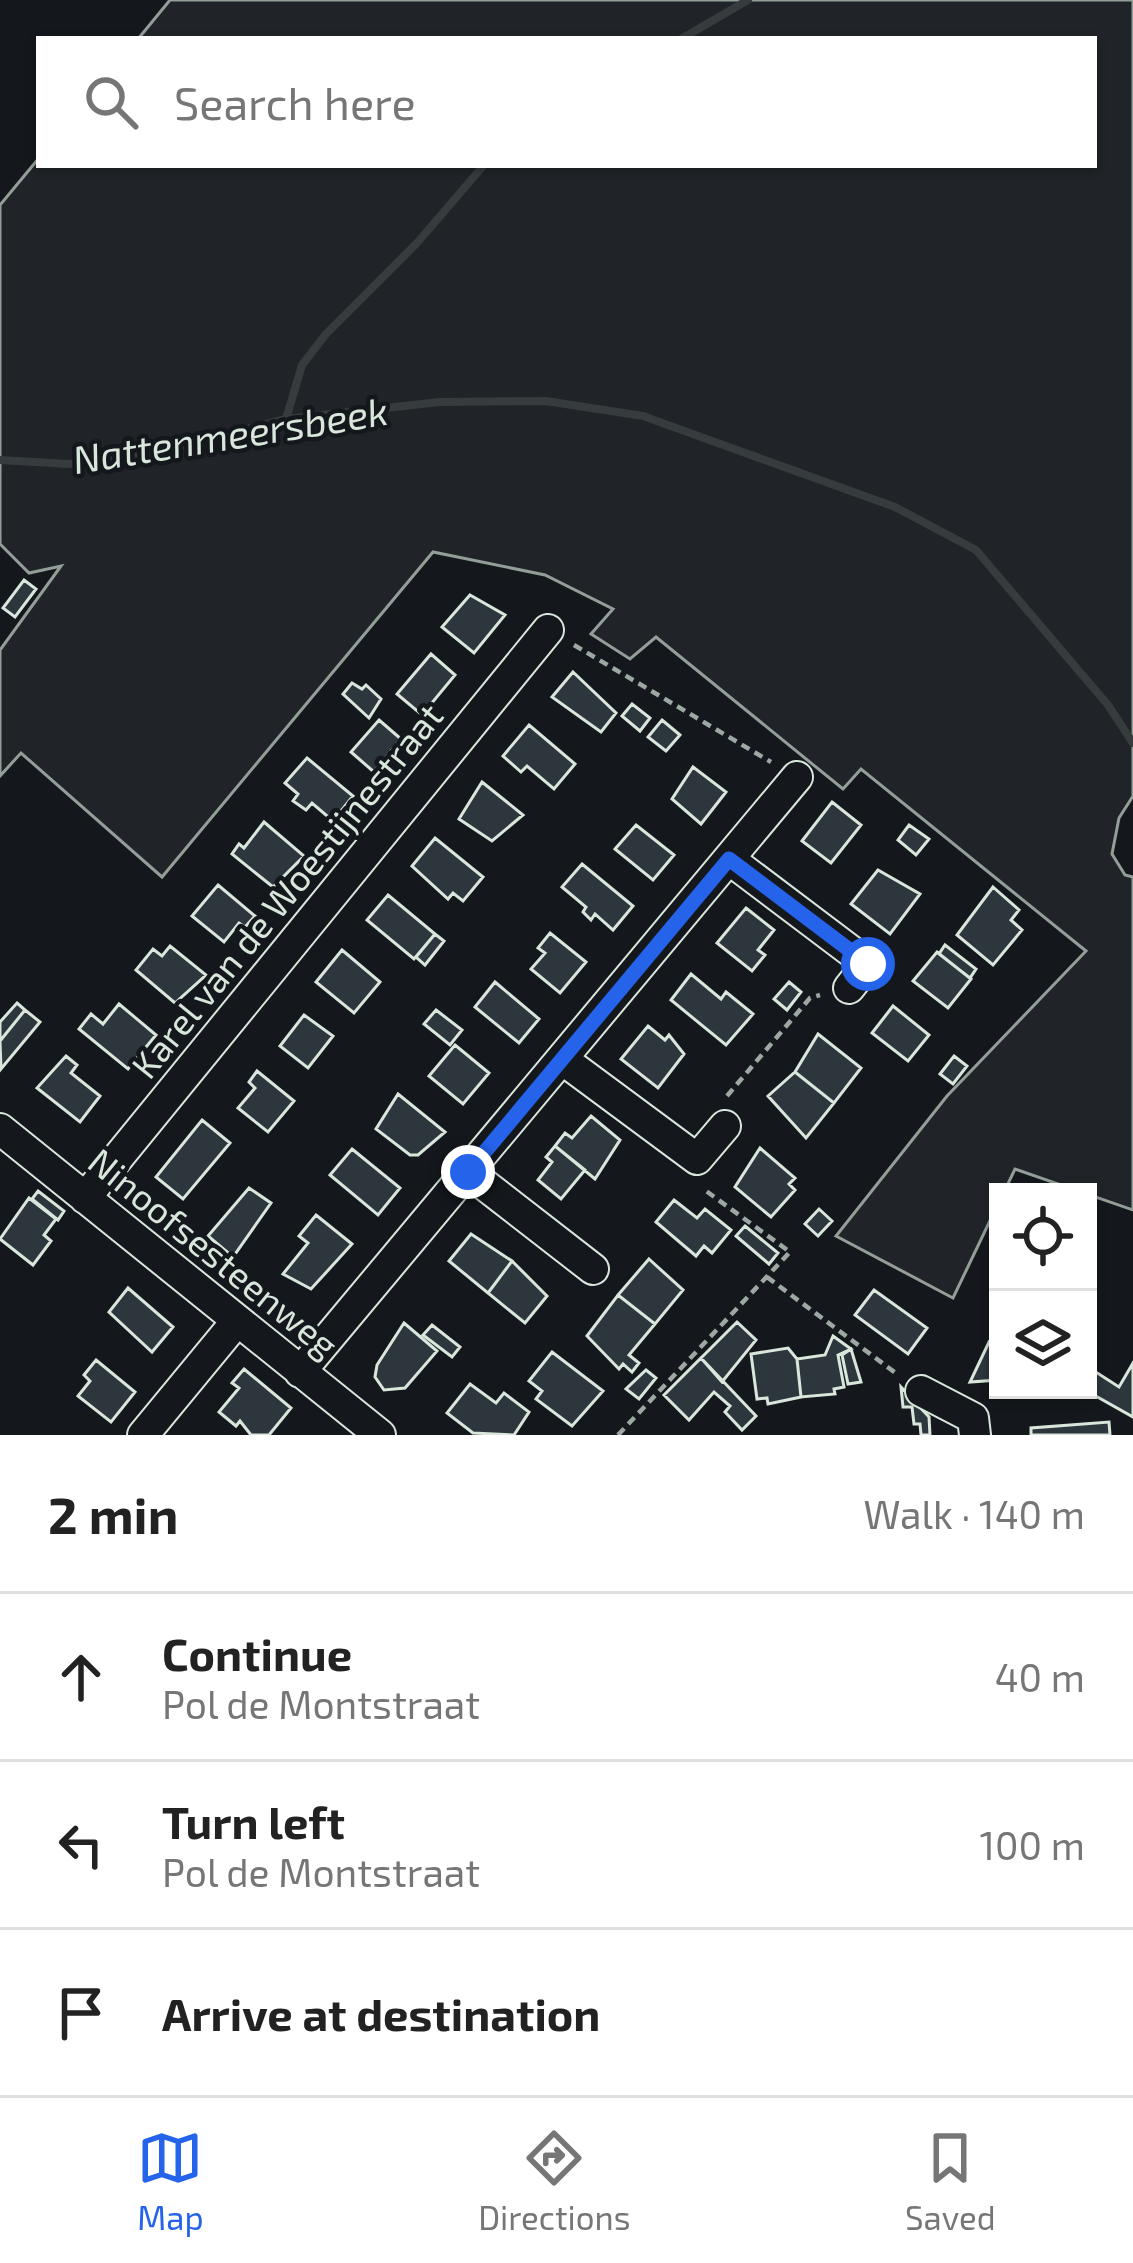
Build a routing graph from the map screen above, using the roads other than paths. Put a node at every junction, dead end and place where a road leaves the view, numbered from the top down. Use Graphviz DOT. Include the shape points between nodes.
graph roads {
  1 [pos="548,630"];
  2 [pos="797,777"];
  3 [pos="729,859"];
  4 [pos="849,988"];
  5 [pos="562,1059"];
  6 [pos="725,1126"];
  7 [pos="5,1144"];
  8 [pos="468,1172"];
  9 [pos="85,1198"];
  10 [pos="592,1269"];
  11 [pos="237,1321"];
  12 [pos="300,1372"];
  13 [pos="921,1391"];
  14 [pos="143,1435"];
  15 [pos="380,1435"];
  16 [pos="975,1435"];
  1 -- 9 [label="street, Karel van de Woestijnestraat"];
  2 -- 3 [label="street"];
  3 -- 4 [label="street" via="868,964"];
  3 -- 5 [label="street"];
  5 -- 6 [label="street" via="697,1160"];
  5 -- 8 [label="street"];
  7 -- 9 [label="street, Ninoofsesteenweg"];
  8 -- 10 [label="street"];
  8 -- 12 [label="street"];
  9 -- 11 [label="street, Ninoofsesteenweg"];
  11 -- 12 [label="street, Ninoofsesteenweg"];
  11 -- 14 [label="street"];
  12 -- 15 [label="street, Ninoofsesteenweg"];
  13 -- 16 [label="street" via="973,1418"];
}
